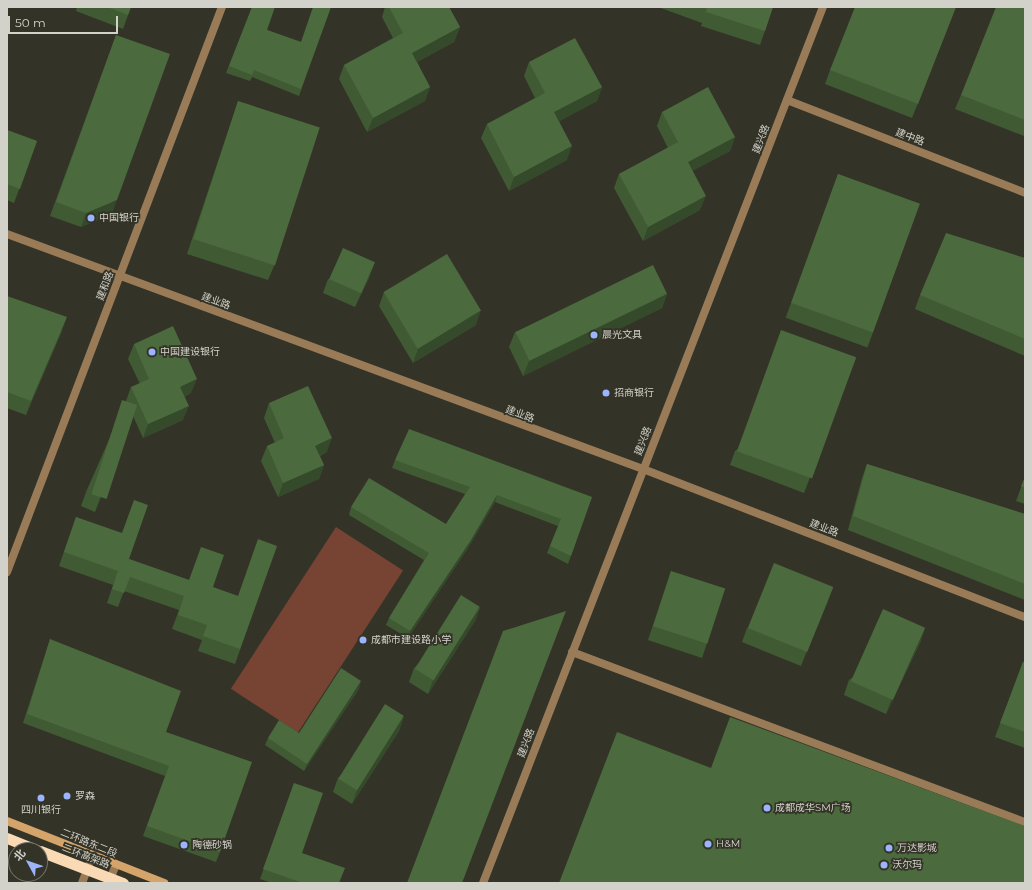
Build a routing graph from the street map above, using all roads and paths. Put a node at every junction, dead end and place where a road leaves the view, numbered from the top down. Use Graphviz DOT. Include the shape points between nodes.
graph roads {
  1 [pos="222,7"];
  2 [pos="823,7"];
  3 [pos="787,100"];
  4 [pos="1025,193"];
  5 [pos="7,234"];
  6 [pos="119,276"];
  7 [pos="643,469"];
  8 [pos="7,572"];
  9 [pos="1025,617"];
  10 [pos="572,652"];
  11 [pos="7,821"];
  12 [pos="1025,822"];
  13 [pos="7,838"];
  14 [pos="17,842"];
  15 [pos="48,854"];
  16 [pos="93,855"];
  17 [pos="116,865"];
  18 [pos="82,883"];
  19 [pos="109,883"];
  20 [pos="123,883"];
  21 [pos="164,883"];
  22 [pos="483,883"];
  1 -- 6 [label="street, 建和路"];
  2 -- 3 [label="street, 建兴路"];
  3 -- 4 [label="street, 建中路"];
  3 -- 7 [label="street, 建兴路"];
  5 -- 6 [label="street, 建业路"];
  6 -- 7 [label="street, 建业路"];
  6 -- 8 [label="street, 建和路"];
  7 -- 9 [label="street, 建业路"];
  7 -- 10 [label="street, 建兴路"];
  10 -- 12 [label="street"];
  10 -- 22 [label="street, 建兴路"];
  11 -- 16 [label="main road, 二环路东二段"];
  13 -- 14 [label="highway"];
  15 -- 20 [label="highway, 二环高架路, bridge"];
  16 -- 17 [label="main road, 二环路东二段"];
  16 -- 18 [label="street"];
  17 -- 19 [label="street"];
  17 -- 21 [label="main road, 二环路东二段"];
}
